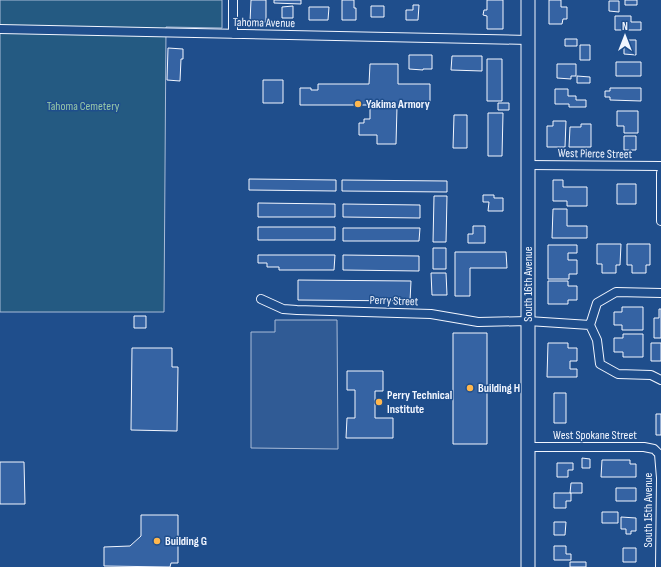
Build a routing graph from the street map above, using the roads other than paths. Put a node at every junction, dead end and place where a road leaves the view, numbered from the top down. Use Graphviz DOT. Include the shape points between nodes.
graph roads {
  1 [pos="233,0"];
  2 [pos="528,0"];
  3 [pos="0,29"];
  4 [pos="233,34"];
  5 [pos="528,40"];
  6 [pos="528,165"];
  7 [pos="661,166"];
  8 [pos="661,173"];
  9 [pos="660,222"];
  10 [pos="661,293"];
  11 [pos="261,299"];
  12 [pos="528,321"];
  13 [pos="590,325"];
  14 [pos="661,380"];
  15 [pos="529,447"];
  16 [pos="659,454"];
  17 [pos="528,567"];
  18 [pos="660,567"];
  1 -- 4 [label="street"];
  2 -- 5 [label="main road, South 16th Avenue"];
  3 -- 4 [label="street, Tahoma Avenue"];
  4 -- 5 [label="street, Tahoma Avenue"];
  5 -- 6 [label="main road, South 16th Avenue"];
  6 -- 7 [label="street, West Pierce Street"];
  6 -- 12 [label="main road, South 16th Avenue"];
  8 -- 9 [label="street"];
  10 -- 13 [label="street" via="616,292 597,303"];
  11 -- 12 [label="street, Perry Street" via="284,309 296,310 431,314 478,322"];
  12 -- 13 [label="street, Perry Street"];
  12 -- 15 [label="main road, South 16th Avenue"];
  13 -- 14 [label="street" via="597,340 600,364 618,374 651,374"];
  15 -- 16 [label="street, West Spokane Street" via="644,447 654,449"];
  15 -- 17 [label="main road, South 16th Avenue"];
  16 -- 18 [label="street, South 15th Avenue"];
}
